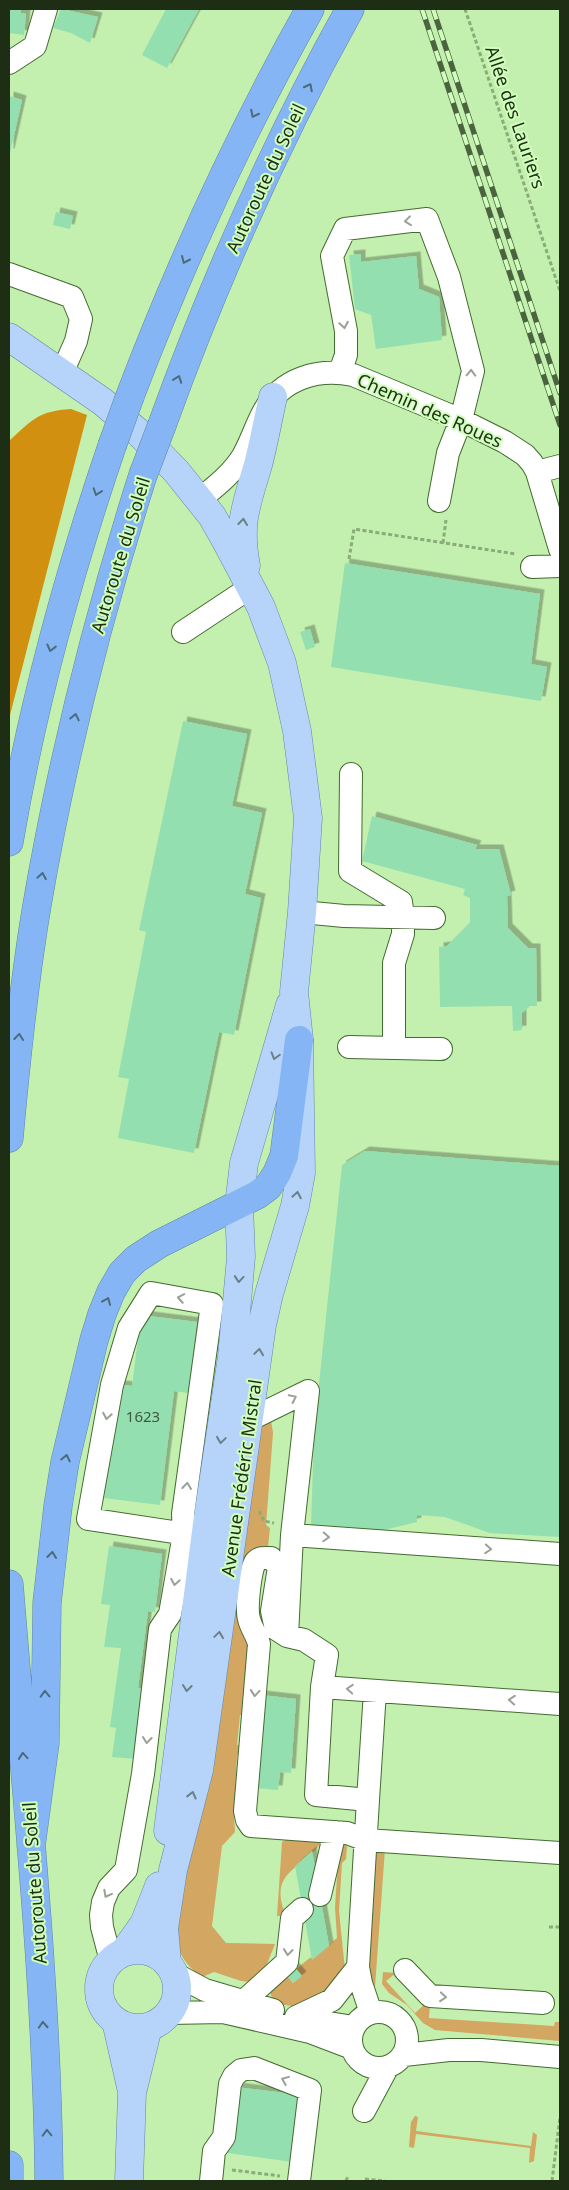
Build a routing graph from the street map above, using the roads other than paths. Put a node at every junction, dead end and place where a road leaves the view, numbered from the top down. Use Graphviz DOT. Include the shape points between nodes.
graph roads {
  1 [pos="46,9"];
  2 [pos="310,9"];
  3 [pos="350,9"];
  4 [pos="9,63"];
  5 [pos="9,274"];
  6 [pos="9,337"];
  7 [pos="340,372"];
  8 [pos="62,373"];
  9 [pos="274,397"];
  10 [pos="461,420"];
  11 [pos="560,466"];
  12 [pos="537,472"];
  13 [pos="199,500"];
  14 [pos="439,501"];
  15 [pos="560,549"];
  16 [pos="525,561"];
  17 [pos="560,566"];
  18 [pos="251,587"];
  19 [pos="183,632"];
  20 [pos="351,774"];
  21 [pos="9,842"];
  22 [pos="302,912"];
  23 [pos="403,917"];
  24 [pos="434,918"];
  25 [pos="294,992"];
  26 [pos="299,1040"];
  27 [pos="348,1047"];
  28 [pos="394,1048"];
  29 [pos="441,1049"];
  30 [pos="9,1138"];
  31 [pos="284,1156"];
  32 [pos="244,1163"];
  33 [pos="240,1217"];
  34 [pos="249,1420"];
  35 [pos="234,1526"];
  36 [pos="292,1535"];
  37 [pos="206,1544"];
  38 [pos="560,1554"];
  39 [pos="9,1584"];
  40 [pos="287,1636"];
  41 [pos="322,1687"];
  42 [pos="375,1691"];
  43 [pos="560,1704"];
  44 [pos="368,1800"];
  45 [pos="335,1832"];
  46 [pos="366,1840"];
  47 [pos="32,1846"];
  48 [pos="560,1853"];
  49 [pos="320,1896"];
  50 [pos="302,1908"];
  51 [pos="117,1957"];
  52 [pos="358,1967"];
  53 [pos="171,1969"];
  54 [pos="405,1970"];
  55 [pos="543,2003"];
  56 [pos="246,2009"];
  57 [pos="296,2017"];
  58 [pos="158,2020"];
  59 [pos="116,2021"];
  60 [pos="359,2029"];
  61 [pos="391,2055"];
  62 [pos="560,2057"];
  63 [pos="132,2094"];
  64 [pos="9,2164"];
  65 [pos="217,2175"];
  66 [pos="290,2179"];
  67 [pos="9,2181"];
  68 [pos="49,2181"];
  69 [pos="129,2181"];
  1 -- 4 [label="street" via="36,46"];
  2 -- 21 [label="highway, Autoroute du Soleil, one-way, bridge" via="212,198 130,396 65,594"];
  30 -- 3 [label="highway, Autoroute du Soleil, one-way, bridge" via="27,974 53,819 100,616 144,475 185,360 274,154"];
  5 -- 8 [label="street" via="72,297 80,319 76,341"];
  6 -- 8 [label="main road, Avenue Frédéric Mistral"];
  7 -- 9 [label="street, Chemin des Roues" via="320,372 300,378 286,385"];
  7 -- 10 [label="street, Chemin des Roues"];
  10 -- 7 [label="street, one-way" via="473,371 449,277 427,219 345,229 332,256 346,331 346,355"];
  8 -- 13 [label="main road, Avenue Frédéric Mistral" via="139,433"];
  9 -- 13 [label="street, Chemin des Roues" via="233,470"];
  18 -- 9 [label="main road, one-way" via="242,544 242,526"];
  10 -- 12 [label="street, Chemin des Roues" via="520,452"];
  10 -- 14 [label="street" via="448,453"];
  11 -- 12 [label="street"];
  12 -- 15 [label="street"];
  13 -- 18 [label="main road, Avenue Frédéric Mistral"];
  16 -- 17 [label="street"];
  18 -- 19 [label="street"];
  18 -- 22 [label="main road, Avenue Frédéric Mistral" via="282,663 299,739 308,818"];
  20 -- 23 [label="street" via="350,871 400,902"];
  22 -- 23 [label="street"];
  22 -- 25 [label="main road, Avenue Frédéric Mistral"];
  23 -- 24 [label="street"];
  23 -- 28 [label="street" via="403,934 394,963"];
  25 -- 26 [label="main road, Avenue Frédéric Mistral"];
  25 -- 32 [label="main road, Avenue Frédéric Mistral, one-way"];
  26 -- 31 [label="highway"];
  34 -- 26 [label="main road, Avenue Frédéric Mistral, one-way" via="268,1294 295,1206 301,1173"];
  27 -- 28 [label="street"];
  28 -- 29 [label="street"];
  31 -- 32 [label="main road" via="270,1168 250,1169"];
  31 -- 33 [label="highway" via="268,1187"];
  32 -- 33 [label="main road, Avenue Frédéric Mistral"];
  33 -- 37 [label="main road, Avenue Frédéric Mistral, one-way" via="241,1257 232,1357"];
  47 -- 33 [label="highway, one-way" via="45,1743 47,1603 53,1543 65,1462 105,1306 122,1274 136,1259 195,1226"];
  34 -- 35 [label="main road, Avenue Frédéric Mistral"];
  34 -- 36 [label="street, one-way" via="308,1391"];
  35 -- 37 [label="main road, Avenue Frédéric Mistral"];
  35 -- 37 [label="street"];
  36 -- 38 [label="street, one-way"];
  36 -- 40 [label="street"];
  37 -- 37 [label="street, one-way" via="183,1514 212,1304 151,1293 129,1328 112,1385 88,1519"];
  37 -- 51 [label="main road, Avenue Frédéric Mistral, one-way" via="159,1886 144,1924"];
  37 -- 51 [label="street, one-way" via="160,1629 142,1783 126,1870 109,1888 103,1902 102,1927"];
  53 -- 37 [label="main road, Avenue Frédéric Mistral, one-way" via="164,1928 173,1870 199,1770"];
  47 -- 39 [label="highway, Autoroute du Soleil, one-way"];
  40 -- 41 [label="street" via="304,1640 327,1655"];
  40 -- 45 [label="street, one-way" via="276,1629 273,1621 279,1567 276,1561 265,1558 255,1562 252,1568 248,1594 248,1617 259,1644 244,1811 251,1826"];
  42 -- 41 [label="street, one-way"];
  41 -- 44 [label="street" via="316,1794"];
  43 -- 42 [label="street, one-way"];
  42 -- 44 [label="street"];
  44 -- 46 [label="street"];
  45 -- 46 [label="street"];
  45 -- 49 [label="street"];
  46 -- 48 [label="street"];
  46 -- 52 [label="street"];
  68 -- 47 [label="highway, Autoroute du Soleil, one-way"];
  50 -- 56 [label="street, one-way" via="292,1918 287,1962"];
  51 -- 53 [label="main road" via="143,1950 160,1957"];
  51 -- 59 [label="main road" via="101,1978 100,1997"];
  52 -- 57 [label="street" via="332,2000"];
  52 -- 60 [label="street" via="361,1983"];
  53 -- 56 [label="street" via="204,1990"];
  53 -- 58 [label="main road" via="178,1990 174,2005"];
  54 -- 55 [label="street, one-way" via="430,1996"];
  56 -- 57 [label="street"];
  56 -- 58 [label="street"];
  56 -- 60 [label="street" via="310,2032"];
  57 -- 60 [label="street"];
  58 -- 59 [label="main road" via="133,2028"];
  58 -- 63 [label="main road"];
  59 -- 63 [label="main road"];
  60 -- 61 [label="street" via="359,2061"];
  60 -- 61 [label="street" via="389,2014 403,2025"];
  61 -- 62 [label="street" via="481,2050"];
  63 -- 69 [label="main road"];
  64 -- 67 [label="highway"];
  66 -- 65 [label="street, one-way" via="303,2143 310,2090 254,2068 241,2070 230,2084 224,2137 214,2151"];
}
